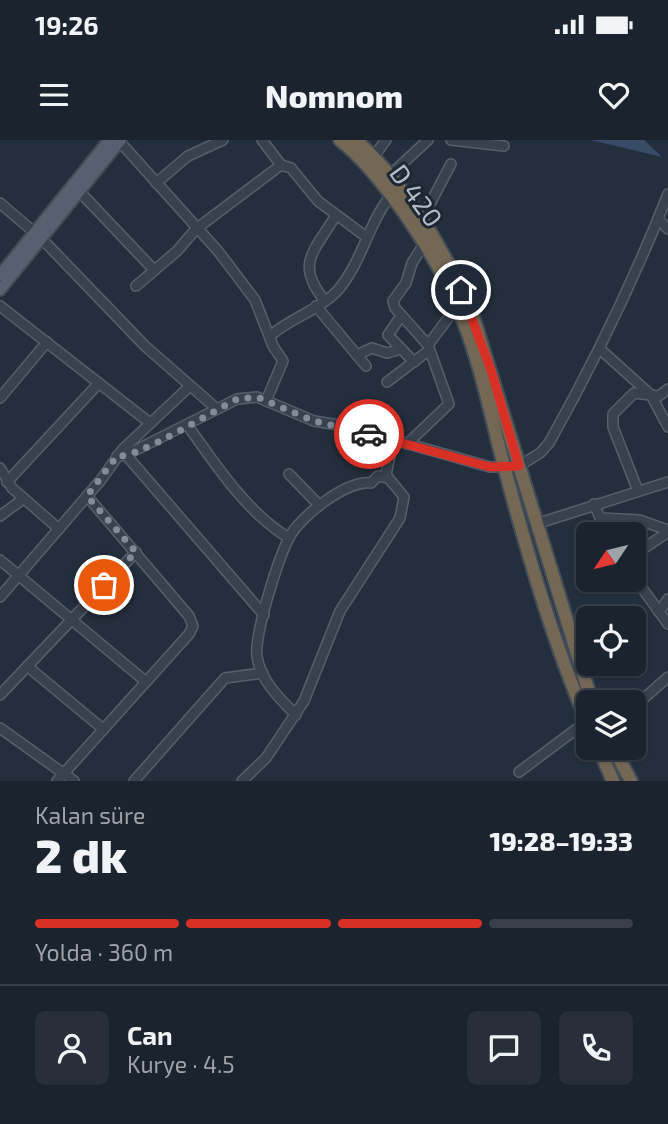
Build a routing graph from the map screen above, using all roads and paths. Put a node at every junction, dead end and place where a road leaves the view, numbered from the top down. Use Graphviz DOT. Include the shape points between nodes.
graph roads {
  1 [pos="223,140"];
  2 [pos="262,140"];
  3 [pos="340,140"];
  4 [pos="356,140"];
  5 [pos="386,140"];
  6 [pos="428,140"];
  7 [pos="451,140"];
  8 [pos="117,141"];
  9 [pos="504,146"];
  10 [pos="374,156"];
  11 [pos="281,164"];
  12 [pos="451,164"];
  13 [pos="390,175"];
  14 [pos="156,183"];
  15 [pos="80,192"];
  16 [pos="668,194"];
  17 [pos="391,195"];
  18 [pos="0,203"];
  19 [pos="336,215"];
  20 [pos="658,219"];
  21 [pos="421,221"];
  22 [pos="196,229"];
  23 [pos="668,229"];
  24 [pos="38,235"];
  25 [pos="365,236"];
  26 [pos="424,244"];
  27 [pos="155,270"];
  28 [pos="0,275"];
  29 [pos="136,286"];
  30 [pos="0,290"];
  31 [pos="321,303"];
  32 [pos="457,305"];
  33 [pos="0,306"];
  34 [pos="401,316"];
  35 [pos="270,336"];
  36 [pos="47,342"];
  37 [pos="428,348"];
  38 [pos="401,349"];
  39 [pos="601,350"];
  40 [pos="357,355"];
  41 [pos="414,362"];
  42 [pos="366,366"];
  43 [pos="387,382"];
  44 [pos="99,383"];
  45 [pos="190,386"];
  46 [pos="668,389"];
  47 [pos="651,394"];
  48 [pos="0,398"];
  49 [pos="265,401"];
  50 [pos="217,409"];
  51 [pos="150,423"];
  52 [pos="188,426"];
  53 [pos="668,427"];
  54 [pos="393,441"];
  55 [pos="408,444"];
  56 [pos="122,456"];
  57 [pos="519,466"];
  58 [pos="0,468"];
  59 [pos="504,468"];
  60 [pos="289,474"];
  61 [pos="388,478"];
  62 [pos="7,482"];
  63 [pos="668,482"];
  64 [pos="638,491"];
  65 [pos="87,496"];
  66 [pos="23,499"];
  67 [pos="594,504"];
  68 [pos="319,505"];
  69 [pos="0,516"];
  70 [pos="601,518"];
  71 [pos="602,522"];
  72 [pos="536,524"];
  73 [pos="59,529"];
  74 [pos="668,531"];
  75 [pos="289,538"];
  76 [pos="646,547"];
  77 [pos="136,552"];
  78 [pos="0,560"];
  79 [pos="19,576"];
  80 [pos="645,592"];
  81 [pos="0,597"];
  82 [pos="668,599"];
  83 [pos="659,612"];
  84 [pos="264,615"];
  85 [pos="73,618"];
  86 [pos="668,624"];
  87 [pos="27,666"];
  88 [pos="263,673"];
  89 [pos="668,677"];
  90 [pos="145,681"];
  91 [pos="588,690"];
  92 [pos="576,694"];
  93 [pos="0,695"];
  94 [pos="646,696"];
  95 [pos="296,715"];
  96 [pos="0,728"];
  97 [pos="103,729"];
  98 [pos="576,730"];
  99 [pos="604,760"];
  100 [pos="620,760"];
  101 [pos="519,772"];
  102 [pos="61,777"];
  103 [pos="74,781"];
  104 [pos="134,781"];
  105 [pos="242,781"];
  106 [pos="613,781"];
  107 [pos="631,781"];
  1 -- 14 [label="street" via="188,156"];
  2 -- 11 [label="street"];
  3 -- 17 [label="highway, D 420"];
  4 -- 10 [label="highway"];
  5 -- 10 [label="street"];
  6 -- 13 [label="street"];
  7 -- 9 [label="street"];
  8 -- 14 [label="street"];
  8 -- 15 [label="main road"];
  8 -- 24 [label="main road"];
  10 -- 13 [label="highway"];
  11 -- 19 [label="street"];
  11 -- 22 [label="street"];
  12 -- 21 [label="street"];
  13 -- 21 [label="highway"];
  14 -- 22 [label="street"];
  15 -- 24 [label="main road"];
  15 -- 27 [label="street"];
  16 -- 20 [label="street"];
  17 -- 25 [label="street"];
  17 -- 26 [label="highway, D 420"];
  18 -- 24 [label="street"];
  19 -- 25 [label="street"];
  19 -- 31 [label="street" via="307,268"];
  20 -- 23 [label="street"];
  20 -- 39 [label="street"];
  21 -- 57 [label="highway" via="473,316"];
  22 -- 27 [label="street"];
  22 -- 35 [label="street" via="255,300"];
  24 -- 28 [label="main road"];
  24 -- 30 [label="main road"];
  24 -- 45 [label="street"];
  25 -- 31 [label="street" via="342,285"];
  26 -- 32 [label="highway, D 420"];
  26 -- 34 [label="street" via="393,301"];
  27 -- 29 [label="street"];
  31 -- 35 [label="street"];
  31 -- 40 [label="street"];
  32 -- 37 [label="street"];
  32 -- 59 [label="highway, D 420" via="480,372"];
  33 -- 36 [label="street"];
  34 -- 37 [label="street"];
  34 -- 38 [label="street" via="388,333"];
  35 -- 49 [label="street" via="283,364"];
  36 -- 44 [label="street"];
  36 -- 48 [label="street"];
  37 -- 41 [label="street"];
  37 -- 55 [label="street" via="449,404"];
  38 -- 40 [label="street" via="387,353 372,348"];
  38 -- 41 [label="street"];
  39 -- 47 [label="street"];
  39 -- 57 [label="street" via="550,443"];
  40 -- 42 [label="street"];
  41 -- 43 [label="street"];
  44 -- 51 [label="street"];
  44 -- 62 [label="street"];
  45 -- 50 [label="street"];
  45 -- 51 [label="street"];
  46 -- 47 [label="street" via="659,396"];
  47 -- 53 [label="street"];
  47 -- 64 [label="street" via="627,397 612,420"];
  49 -- 50 [label="street" via="242,397"];
  49 -- 54 [label="street" via="314,421"];
  50 -- 52 [label="street"];
  51 -- 56 [label="street"];
  52 -- 56 [label="street"];
  52 -- 75 [label="street" via="216,466"];
  54 -- 55 [label="street"];
  54 -- 61 [label="street"];
  55 -- 59 [label="street"];
  56 -- 65 [label="street"];
  56 -- 84 [label="street"];
  57 -- 59 [label="street"];
  57 -- 72 [label="highway"];
  58 -- 62 [label="street"];
  59 -- 92 [label="highway, D 420"];
  60 -- 68 [label="street"];
  61 -- 68 [label="street" via="358,482"];
  61 -- 95 [label="street" via="404,497 404,509 340,611"];
  62 -- 66 [label="street"];
  63 -- 64 [label="street"];
  64 -- 67 [label="street"];
  65 -- 73 [label="street"];
  65 -- 77 [label="street"];
  66 -- 69 [label="street"];
  66 -- 73 [label="street"];
  67 -- 70 [label="street"];
  67 -- 72 [label="street"];
  68 -- 75 [label="street"];
  70 -- 71 [label="street"];
  70 -- 74 [label="street" via="639,520"];
  72 -- 91 [label="highway"];
  73 -- 79 [label="street"];
  74 -- 76 [label="street"];
  75 -- 84 [label="street"];
  77 -- 85 [label="street"];
  77 -- 90 [label="street" via="193,626"];
  78 -- 79 [label="street"];
  79 -- 81 [label="street"];
  79 -- 85 [label="street"];
  80 -- 83 [label="street"];
  82 -- 83 [label="street"];
  83 -- 86 [label="street"];
  84 -- 88 [label="street" via="257,654"];
  85 -- 87 [label="street"];
  85 -- 90 [label="street"];
  87 -- 93 [label="street"];
  87 -- 97 [label="street"];
  88 -- 95 [label="street"];
  88 -- 104 [label="street" via="225,678"];
  89 -- 94 [label="street"];
  90 -- 97 [label="street"];
  95 -- 105 [label="street" via="266,758"];
  96 -- 102 [label="street"];
  97 -- 102 [label="street"];
  98 -- 101 [label="street"];
  99 -- 106 [label="highway"];
  100 -- 107 [label="highway"];
  102 -- 103 [label="street"];
}
